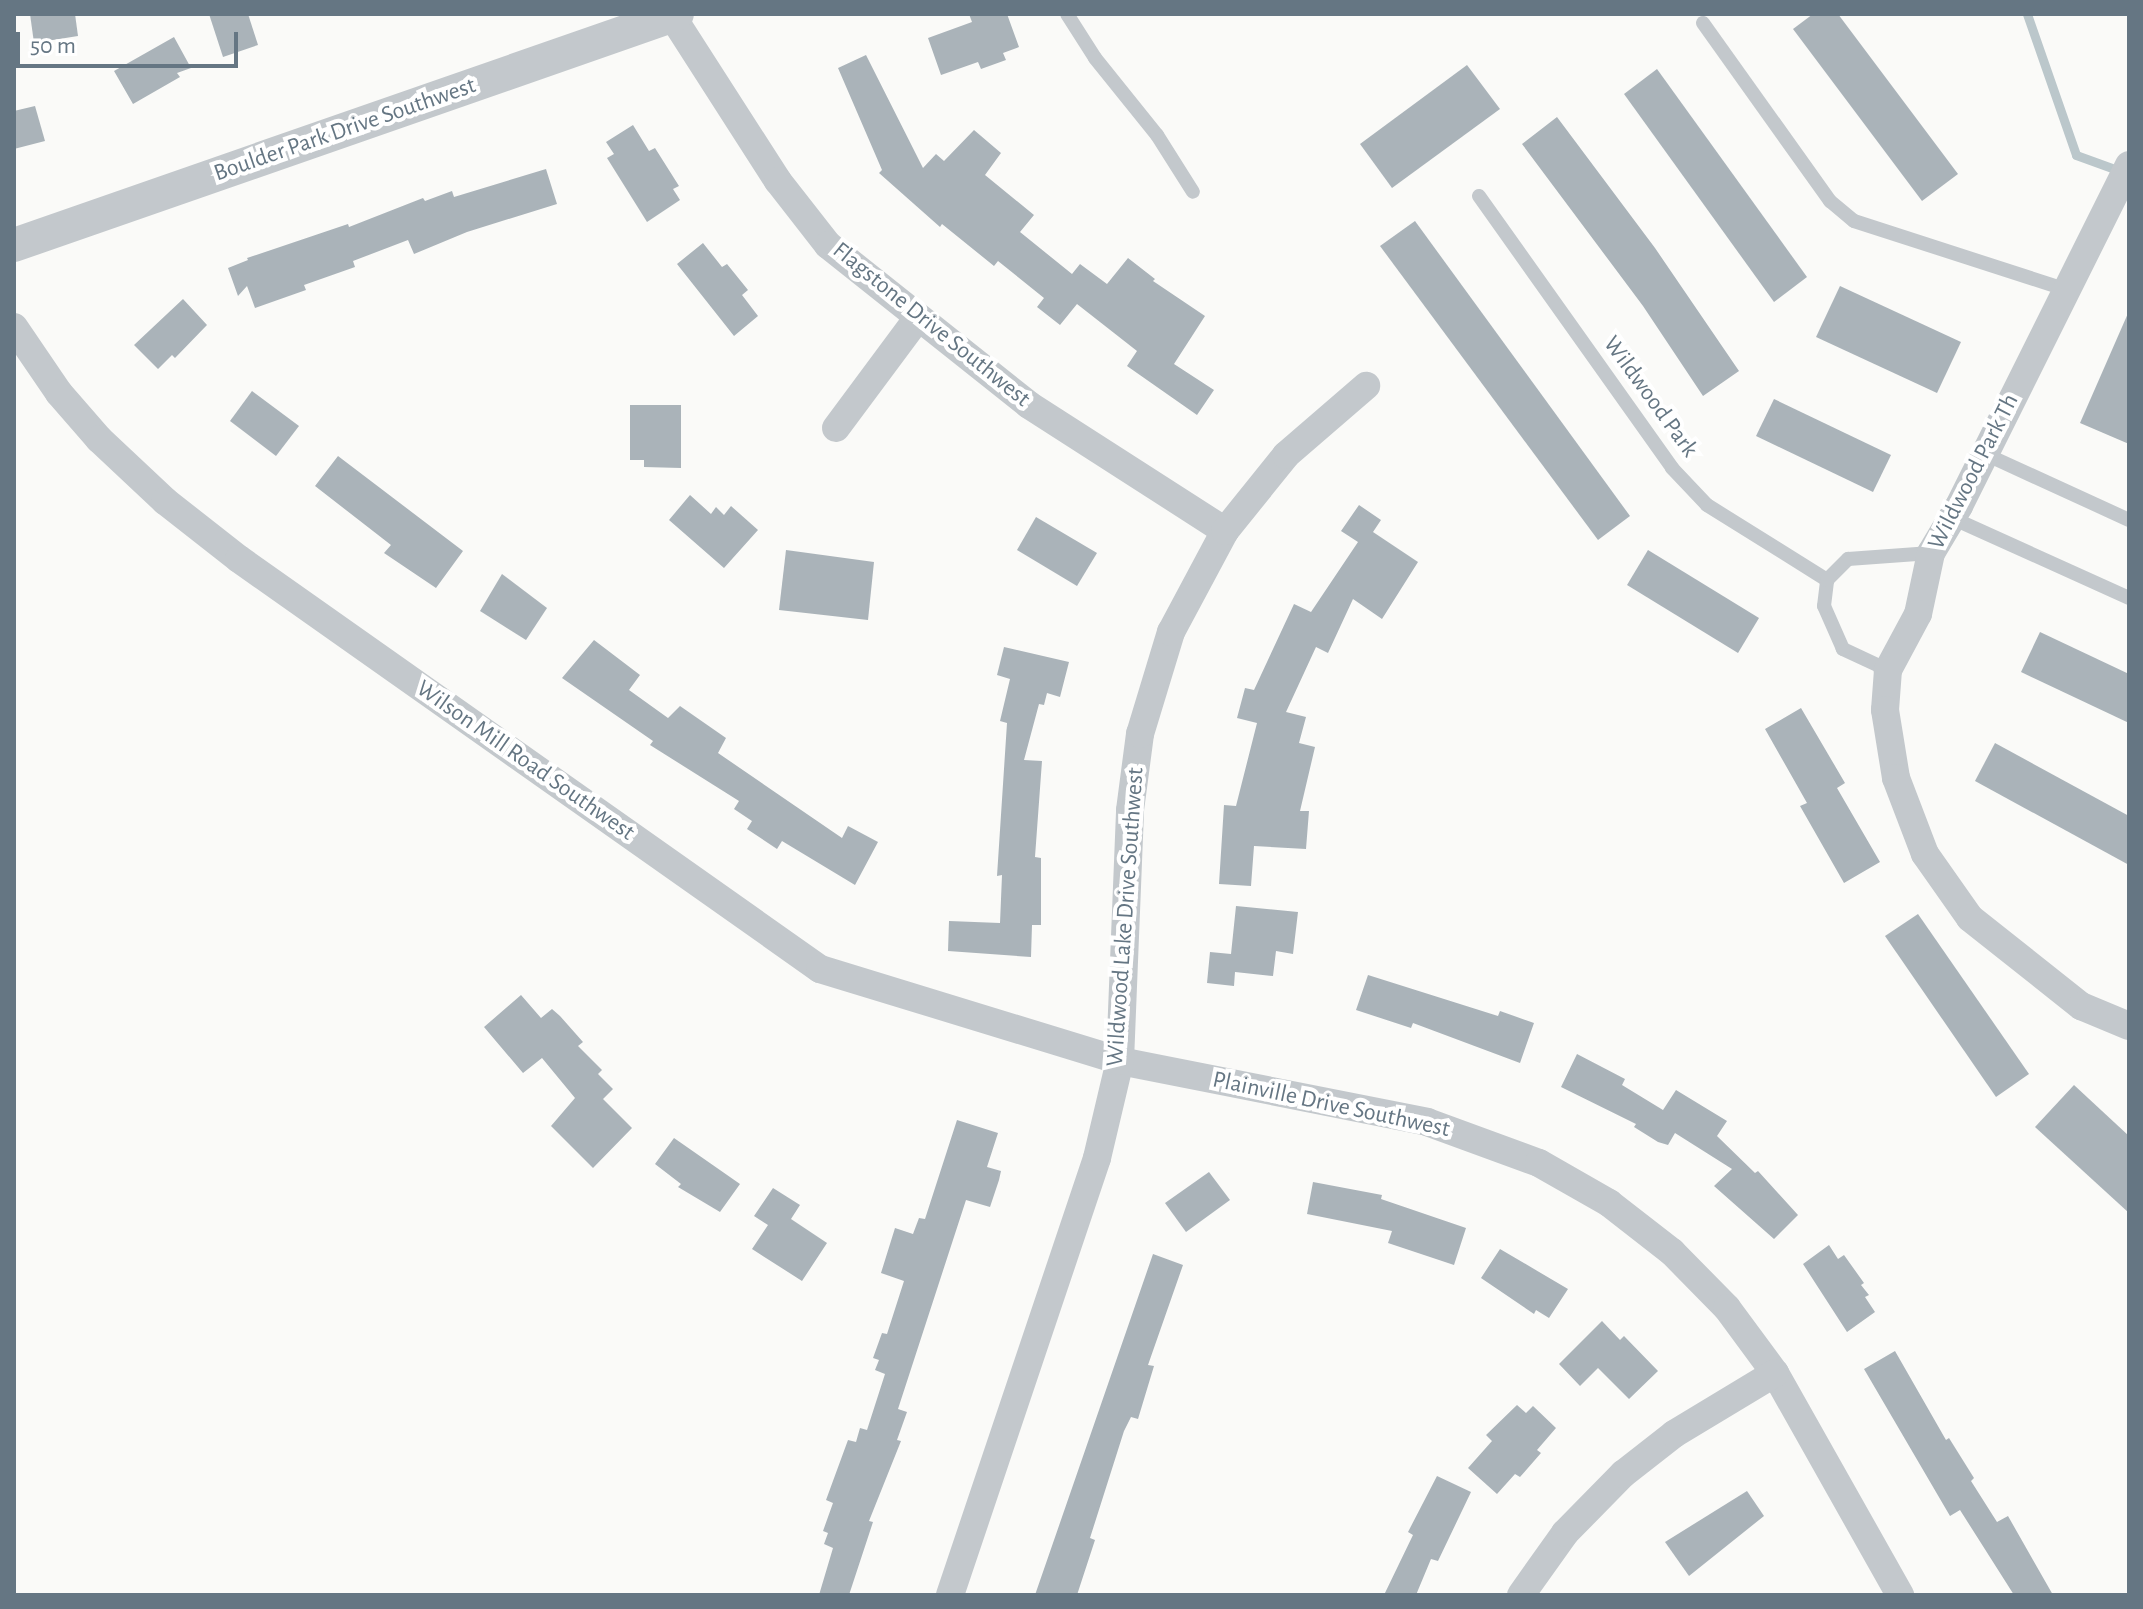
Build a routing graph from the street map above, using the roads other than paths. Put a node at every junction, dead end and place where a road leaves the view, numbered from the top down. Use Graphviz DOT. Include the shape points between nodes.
graph roads {
  1 [pos="1067,14"];
  2 [pos="674,15"];
  3 [pos="1703,23"];
  4 [pos="2129,165"];
  5 [pos="1193,192"];
  6 [pos="1479,196"];
  7 [pos="14,245"];
  8 [pos="2067,290"];
  9 [pos="917,319"];
  10 [pos="14,327"];
  11 [pos="1366,386"];
  12 [pos="836,428"];
  13 [pos="1985,454"];
  14 [pos="1952,518"];
  15 [pos="2129,520"];
  16 [pos="1225,531"];
  17 [pos="1931,553"];
  18 [pos="1827,580"];
  19 [pos="2129,598"];
  20 [pos="1888,670"];
  21 [pos="2129,1026"];
  22 [pos="1120,1061"];
  23 [pos="1775,1373"];
  24 [pos="950,1595"];
  25 [pos="1521,1595"];
  26 [pos="1900,1595"];
  1 -- 5 [label="lane"];
  2 -- 7 [label="street, Boulder Park Drive Southwest"];
  2 -- 9 [label="street, Flagstone Drive Southwest" via="778,181 828,245"];
  3 -- 8 [label="lane" via="1830,201 1854,221"];
  4 -- 8 [label="street, Wildwood Park Th"];
  6 -- 18 [label="lane, Wildwood Park" via="1672,468 1707,505"];
  8 -- 13 [label="street, Wildwood Park Th"];
  9 -- 12 [label="street"];
  9 -- 16 [label="street, Flagstone Drive Southwest" via="1029,405"];
  10 -- 22 [label="street, Wilson Mill Road Southwest" via="69,405 165,501 239,559 820,969"];
  11 -- 16 [label="street, Wildwood Lake Drive Southwest" via="1286,455"];
  13 -- 14 [label="street, Wildwood Park Th"];
  13 -- 15 [label="lane"];
  14 -- 17 [label="street, Wildwood Park Th"];
  14 -- 19 [label="lane"];
  16 -- 22 [label="street, Wildwood Lake Drive Southwest" via="1171,632 1140,734 1130,810"];
  17 -- 18 [label="lane" via="1848,559"];
  17 -- 20 [label="street, Wildwood Park Th" via="1918,614"];
  18 -- 20 [label="lane" via="1824,606 1843,649"];
  20 -- 21 [label="street, Wildwood Park Th" via="1885,710 1896,778 1925,854 1970,918 2081,1006"];
  22 -- 23 [label="street, Plainville Drive Southwest" via="1427,1122 1539,1163 1609,1203 1672,1252 1727,1308"];
  22 -- 24 [label="street, Wildwood Lake Drive Southwest" via="1097,1158"];
  23 -- 25 [label="street" via="1674,1434 1623,1474 1565,1533"];
  23 -- 26 [label="street, Plainville Drive Southwest"];
}
